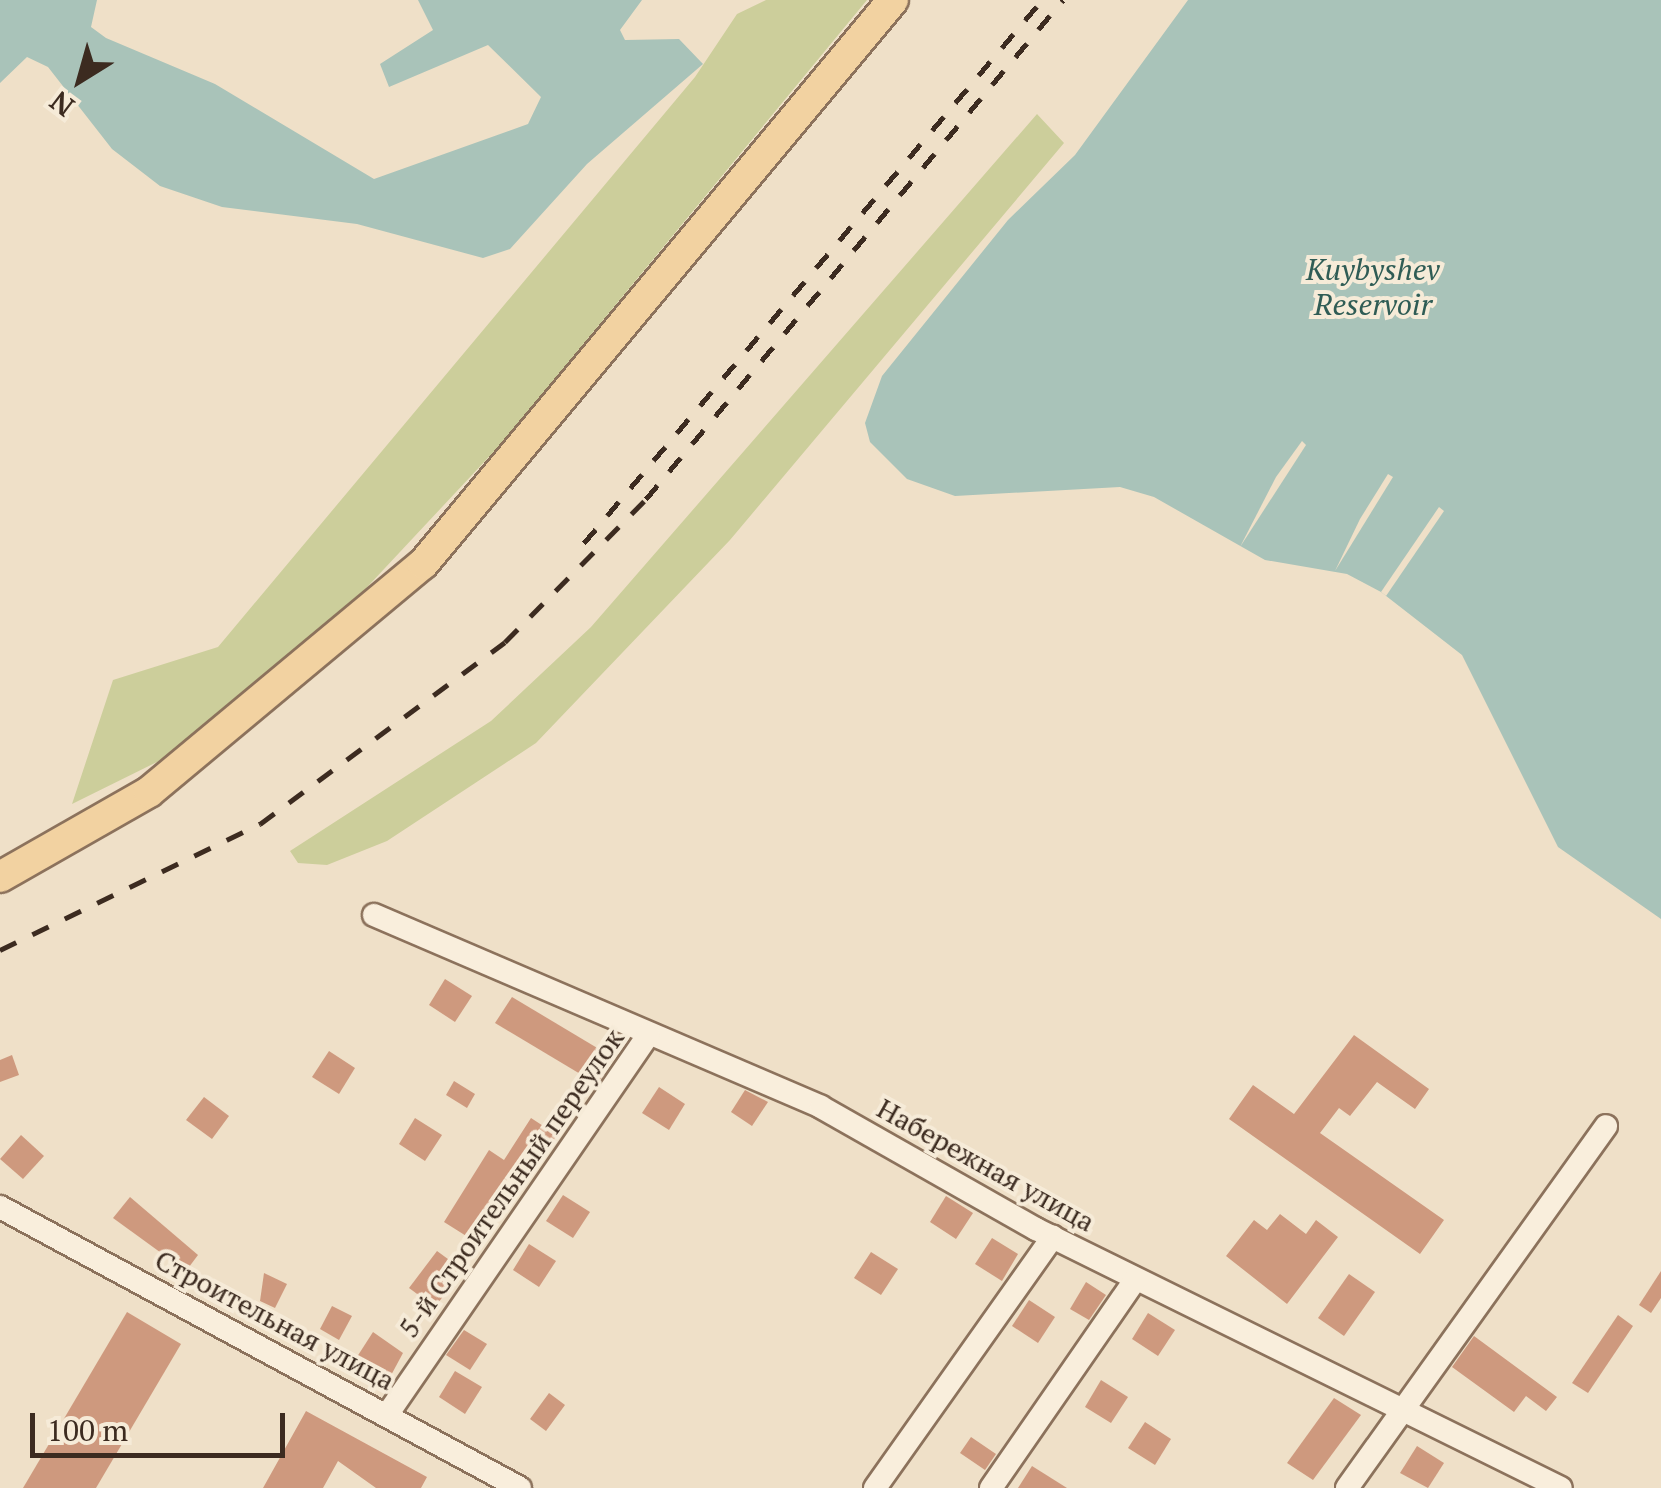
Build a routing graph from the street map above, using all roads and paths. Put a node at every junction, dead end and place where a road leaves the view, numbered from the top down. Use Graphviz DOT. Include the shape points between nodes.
graph roads {
  1 [pos="893,0"];
  2 [pos="0,877"];
  3 [pos="374,915"];
  4 [pos="649,1034"];
  5 [pos="1606,1126"];
  6 [pos="0,1207"];
  7 [pos="1053,1237"];
  8 [pos="1135,1280"];
  9 [pos="1403,1408"];
  10 [pos="388,1415"];
  11 [pos="520,1488"];
  12 [pos="875,1488"];
  13 [pos="991,1488"];
  14 [pos="1347,1488"];
  15 [pos="1561,1488"];
  1 -- 2 [label="main road" via="423,564 164,780"];
  3 -- 4 [label="street, Набережная улица"];
  4 -- 7 [label="street, Набережная улица" via="822,1107"];
  4 -- 10 [label="street, 5-й Строительный переулок"];
  5 -- 9 [label="street"];
  6 -- 10 [label="street, Строительная улица"];
  7 -- 8 [label="street, Набережная улица"];
  7 -- 12 [label="street"];
  8 -- 9 [label="street, Набережная улица"];
  8 -- 13 [label="street"];
  9 -- 14 [label="street"];
  9 -- 15 [label="street, Набережная улица"];
  10 -- 11 [label="street, Строительная улица"];
}
